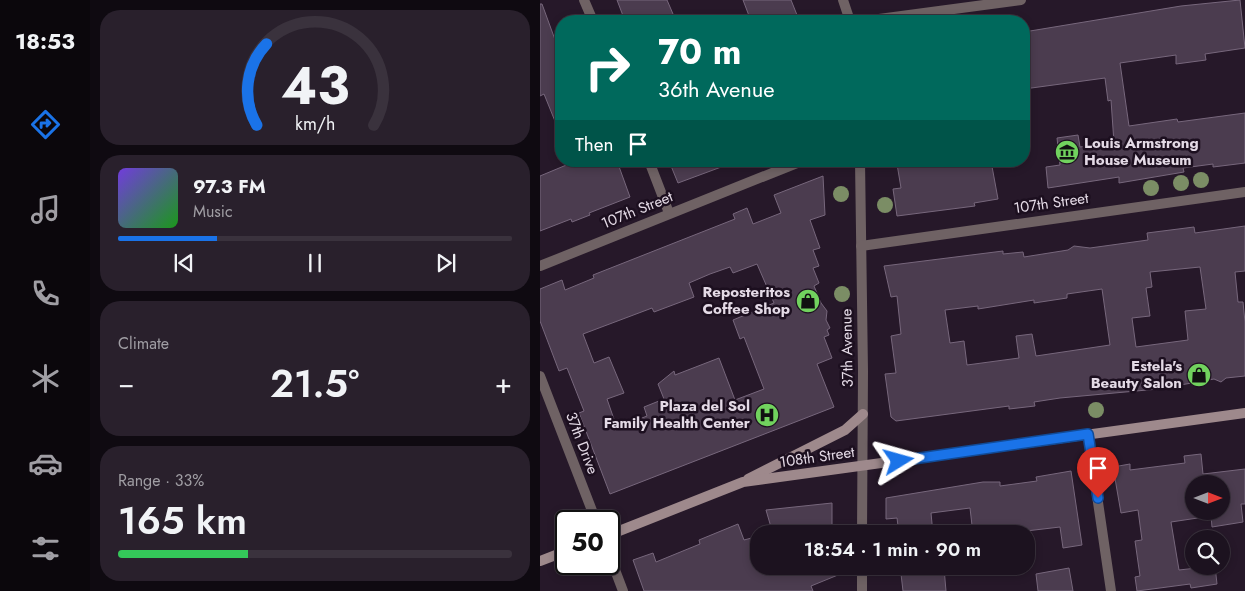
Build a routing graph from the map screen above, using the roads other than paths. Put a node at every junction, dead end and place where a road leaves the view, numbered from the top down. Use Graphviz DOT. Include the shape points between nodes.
graph roads {
  1 [pos="584,0"];
  2 [pos="843,0"];
  3 [pos="1021,0"];
  4 [pos="590,15"];
  5 [pos="848,15"];
  6 [pos="909,15"];
  7 [pos="651,167"];
  8 [pos="787,167"];
  9 [pos="860,167"];
  10 [pos="1245,192"];
  11 [pos="669,213"];
  12 [pos="861,246"];
  13 [pos="540,266"];
  14 [pos="540,376"];
  15 [pos="1245,413"];
  16 [pos="863,414"];
  17 [pos="1088,434"];
  18 [pos="862,466"];
  19 [pos="743,482"];
  20 [pos="592,510"];
  21 [pos="862,525"];
  22 [pos="620,531"];
  23 [pos="555,556"];
  24 [pos="540,562"];
  25 [pos="617,575"];
  26 [pos="862,575"];
  27 [pos="623,591"];
  28 [pos="862,591"];
  29 [pos="1111,591"];
  1 -- 4 [label="street"];
  2 -- 5 [label="street"];
  3 -- 6 [label="street"];
  7 -- 11 [label="street"];
  8 -- 11 [label="street, 107th Street"];
  9 -- 12 [label="street, 37th Avenue"];
  10 -- 12 [label="street, 107th Street"];
  11 -- 13 [label="street, 107th Street"];
  12 -- 16 [label="street, 37th Avenue"];
  14 -- 20 [label="street, 37th Drive"];
  15 -- 17 [label="main road, 108th Street"];
  16 -- 18 [label="street, 37th Avenue"];
  16 -- 19 [label="main road" via="845,430"];
  17 -- 18 [label="main road, 108th Street"];
  17 -- 29 [label="street"];
  18 -- 19 [label="main road, 108th Street"];
  18 -- 21 [label="street, 37th Avenue"];
  19 -- 22 [label="main road, 108th Street"];
  23 -- 24 [label="main road"];
  25 -- 27 [label="street"];
  26 -- 28 [label="street"];
}
